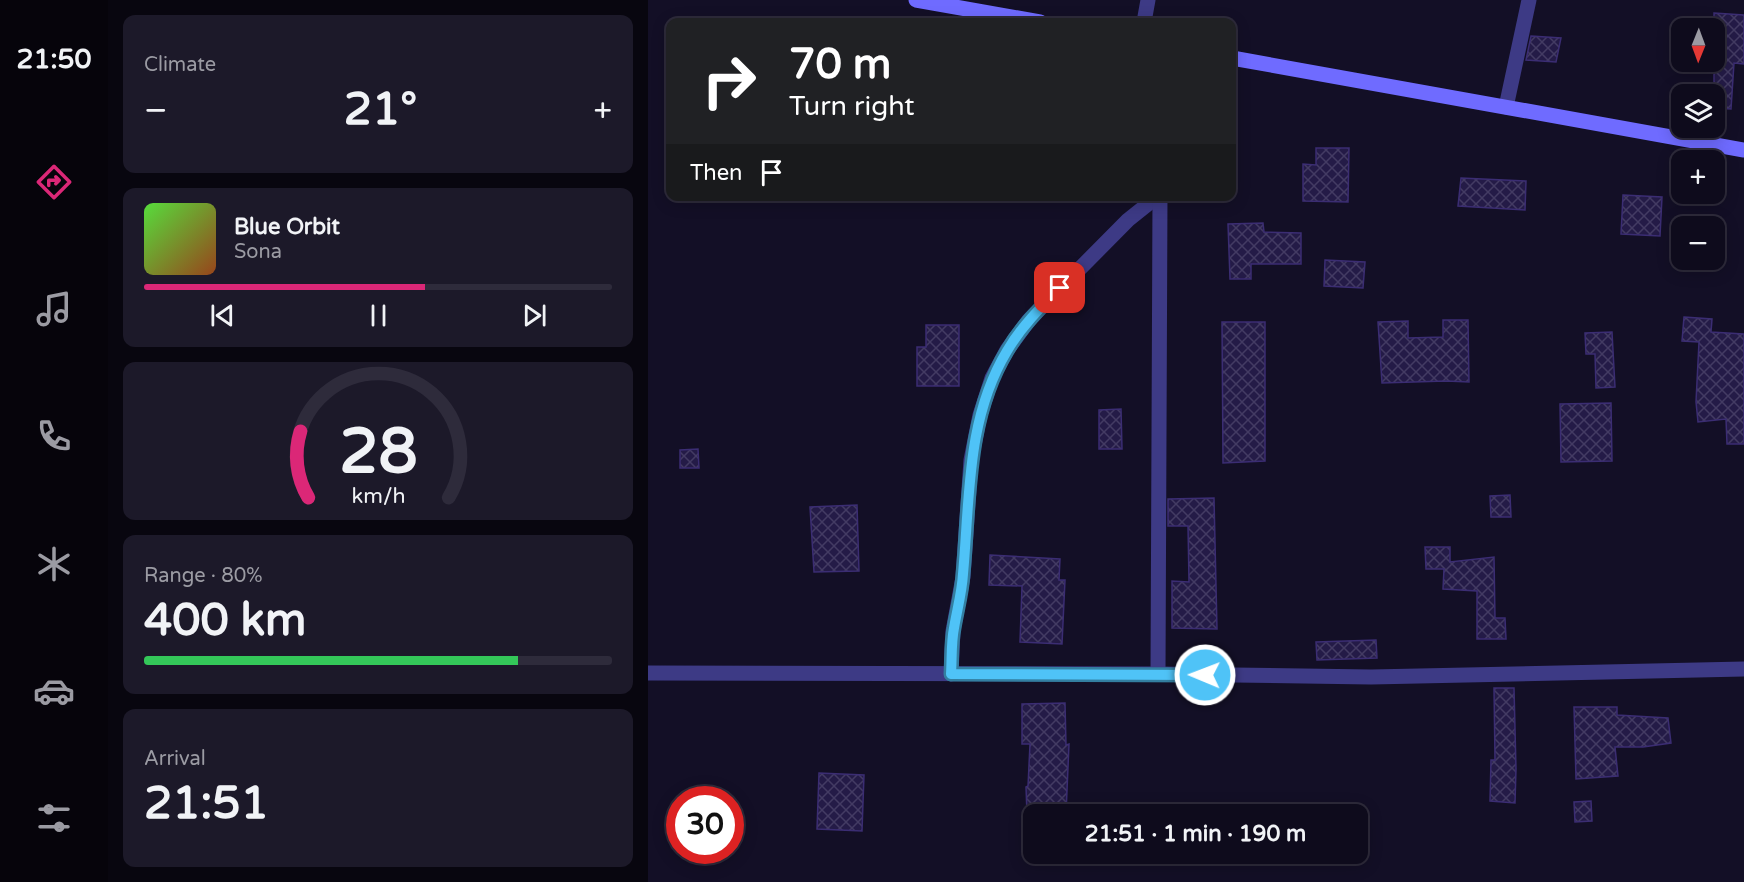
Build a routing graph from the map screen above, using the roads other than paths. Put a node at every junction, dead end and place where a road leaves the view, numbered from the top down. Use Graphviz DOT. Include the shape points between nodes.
graph roads {
  1 [pos="916,0"];
  2 [pos="1148,0"];
  3 [pos="1528,0"];
  4 [pos="1017,18"];
  5 [pos="1145,18"];
  6 [pos="1236,59"];
  7 [pos="1506,107"];
  8 [pos="1744,150"];
  9 [pos="1153,201"];
  10 [pos="1159,201"];
  11 [pos="1744,669"];
  12 [pos="648,673"];
  13 [pos="951,674"];
  14 [pos="1158,674"];
  1 -- 4 [label="street"];
  2 -- 5 [label="street"];
  3 -- 7 [label="street"];
  6 -- 7 [label="street"];
  7 -- 8 [label="street"];
  9 -- 13 [label="street" via="1128,220 1029,320 992,378 971,460"];
  10 -- 14 [label="street"];
  11 -- 14 [label="street" via="1371,677"];
  12 -- 13 [label="street"];
  13 -- 14 [label="street"];
}
